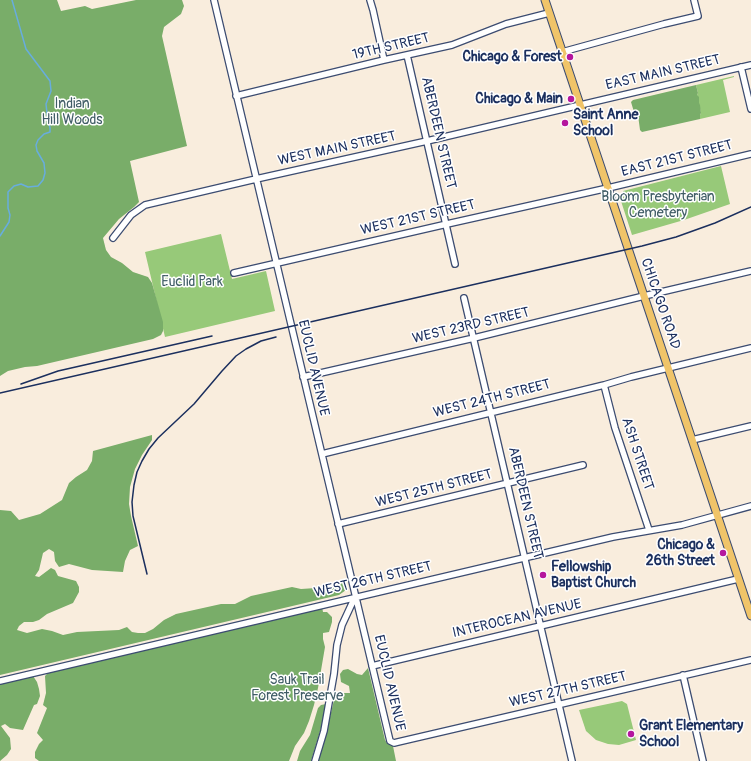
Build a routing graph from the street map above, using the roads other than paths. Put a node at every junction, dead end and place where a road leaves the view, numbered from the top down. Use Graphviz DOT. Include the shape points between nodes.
graph roads {
  1 [pos="214,0"];
  2 [pos="370,0"];
  3 [pos="545,0"];
  4 [pos="694,0"];
  5 [pos="549,13"];
  6 [pos="562,52"];
  7 [pos="407,55"];
  8 [pos="384,60"];
  9 [pos="751,65"];
  10 [pos="741,67"];
  11 [pos="236,96"];
  12 [pos="580,105"];
  13 [pos="751,109"];
  14 [pos="427,141"];
  15 [pos="751,154"];
  16 [pos="256,179"];
  17 [pos="608,188"];
  18 [pos="446,224"];
  19 [pos="113,238"];
  20 [pos="276,264"];
  21 [pos="456,264"];
  22 [pos="751,272"];
  23 [pos="234,273"];
  24 [pos="644,296"];
  25 [pos="464,298"];
  26 [pos="474,338"];
  27 [pos="751,348"];
  28 [pos="668,368"];
  29 [pos="303,377"];
  30 [pos="604,385"];
  31 [pos="491,412"];
  32 [pos="751,426"];
  33 [pos="692,440"];
  34 [pos="322,454"];
  35 [pos="583,465"];
  36 [pos="508,483"];
  37 [pos="751,506"];
  38 [pos="717,516"];
  39 [pos="338,524"];
  40 [pos="649,530"];
  41 [pos="525,557"];
  42 [pos="738,579"];
  43 [pos="356,596"];
  44 [pos="751,616"];
  45 [pos="541,626"];
  46 [pos="751,660"];
  47 [pos="372,666"];
  48 [pos="683,675"];
  49 [pos="0,681"];
  50 [pos="559,704"];
  51 [pos="390,741"];
  52 [pos="316,761"];
  53 [pos="572,761"];
  54 [pos="703,761"];
  1 -- 11 [label="street, EUCLID AVENUE"];
  2 -- 8 [label="street"];
  3 -- 5 [label="main road, CHICAGO ROAD"];
  4 -- 6 [label="street" via="698,16"];
  5 -- 6 [label="main road, CHICAGO ROAD"];
  5 -- 7 [label="street, 19TH STREET" via="506,24 452,45"];
  6 -- 12 [label="main road, CHICAGO ROAD"];
  7 -- 8 [label="street, 19TH STREET"];
  7 -- 14 [label="street, ABERDEEN STREET"];
  8 -- 11 [label="street, 19TH STREET"];
  9 -- 10 [label="street, EAST MAIN STREET"];
  10 -- 12 [label="street, EAST MAIN STREET"];
  10 -- 13 [label="street"];
  11 -- 16 [label="street, EUCLID AVENUE"];
  12 -- 14 [label="street, WEST MAIN STREET"];
  12 -- 17 [label="main road, CHICAGO ROAD"];
  14 -- 16 [label="street, WEST MAIN STREET"];
  14 -- 18 [label="street, ABERDEEN STREET"];
  15 -- 17 [label="street, EAST 21ST STREET"];
  16 -- 19 [label="street, WEST MAIN STREET" via="145,205 131,215"];
  16 -- 20 [label="street, EUCLID AVENUE"];
  17 -- 18 [label="street, WEST 21ST STREET"];
  17 -- 24 [label="main road, CHICAGO ROAD"];
  18 -- 20 [label="street, WEST 21ST STREET"];
  18 -- 21 [label="street, ABERDEEN STREET"];
  20 -- 23 [label="street, WEST 21ST STREET"];
  20 -- 29 [label="street, EUCLID AVENUE"];
  22 -- 24 [label="street, WEST 23RD STREET"];
  24 -- 26 [label="street, WEST 23RD STREET"];
  24 -- 28 [label="main road, CHICAGO ROAD"];
  25 -- 26 [label="street, ABERDEEN STREET"];
  26 -- 29 [label="street, WEST 23RD STREET"];
  26 -- 31 [label="street, ABERDEEN STREET"];
  27 -- 28 [label="street, WEST 24TH STREET"];
  28 -- 30 [label="street, WEST 24TH STREET"];
  28 -- 33 [label="main road, CHICAGO ROAD"];
  29 -- 34 [label="street, EUCLID AVENUE"];
  30 -- 31 [label="street, WEST 24TH STREET"];
  30 -- 40 [label="street, ASH STREET" via="615,428"];
  31 -- 34 [label="street, WEST 24TH STREET"];
  31 -- 36 [label="street, ABERDEEN STREET"];
  32 -- 33 [label="street"];
  33 -- 38 [label="main road, CHICAGO ROAD"];
  34 -- 39 [label="street, EUCLID AVENUE"];
  35 -- 36 [label="street, WEST 25TH STREET"];
  36 -- 39 [label="street, WEST 25TH STREET"];
  36 -- 41 [label="street, ABERDEEN STREET"];
  37 -- 38 [label="street, WEST 26TH STREET"];
  38 -- 40 [label="street, WEST 26TH STREET"];
  38 -- 42 [label="main road, CHICAGO ROAD"];
  39 -- 43 [label="street, EUCLID AVENUE"];
  40 -- 41 [label="street, WEST 26TH STREET"];
  41 -- 43 [label="street, WEST 26TH STREET"];
  41 -- 45 [label="street, ABERDEEN STREET"];
  42 -- 44 [label="main road, CHICAGO ROAD"];
  42 -- 45 [label="street, INTEROCEAN AVENUE"];
  43 -- 47 [label="street, EUCLID AVENUE"];
  43 -- 49 [label="street, WEST 26TH STREET"];
  43 -- 52 [label="street" via="342,625 337,645 324,731"];
  45 -- 47 [label="street, INTEROCEAN AVENUE"];
  45 -- 50 [label="street, ABERDEEN STREET"];
  46 -- 48 [label="street, WEST 27TH STREET"];
  47 -- 51 [label="street, EUCLID AVENUE"];
  48 -- 50 [label="street, WEST 27TH STREET"];
  48 -- 54 [label="street"];
  50 -- 51 [label="street, WEST 27TH STREET" via="394,743"];
  50 -- 53 [label="street, ABERDEEN STREET"];
}
